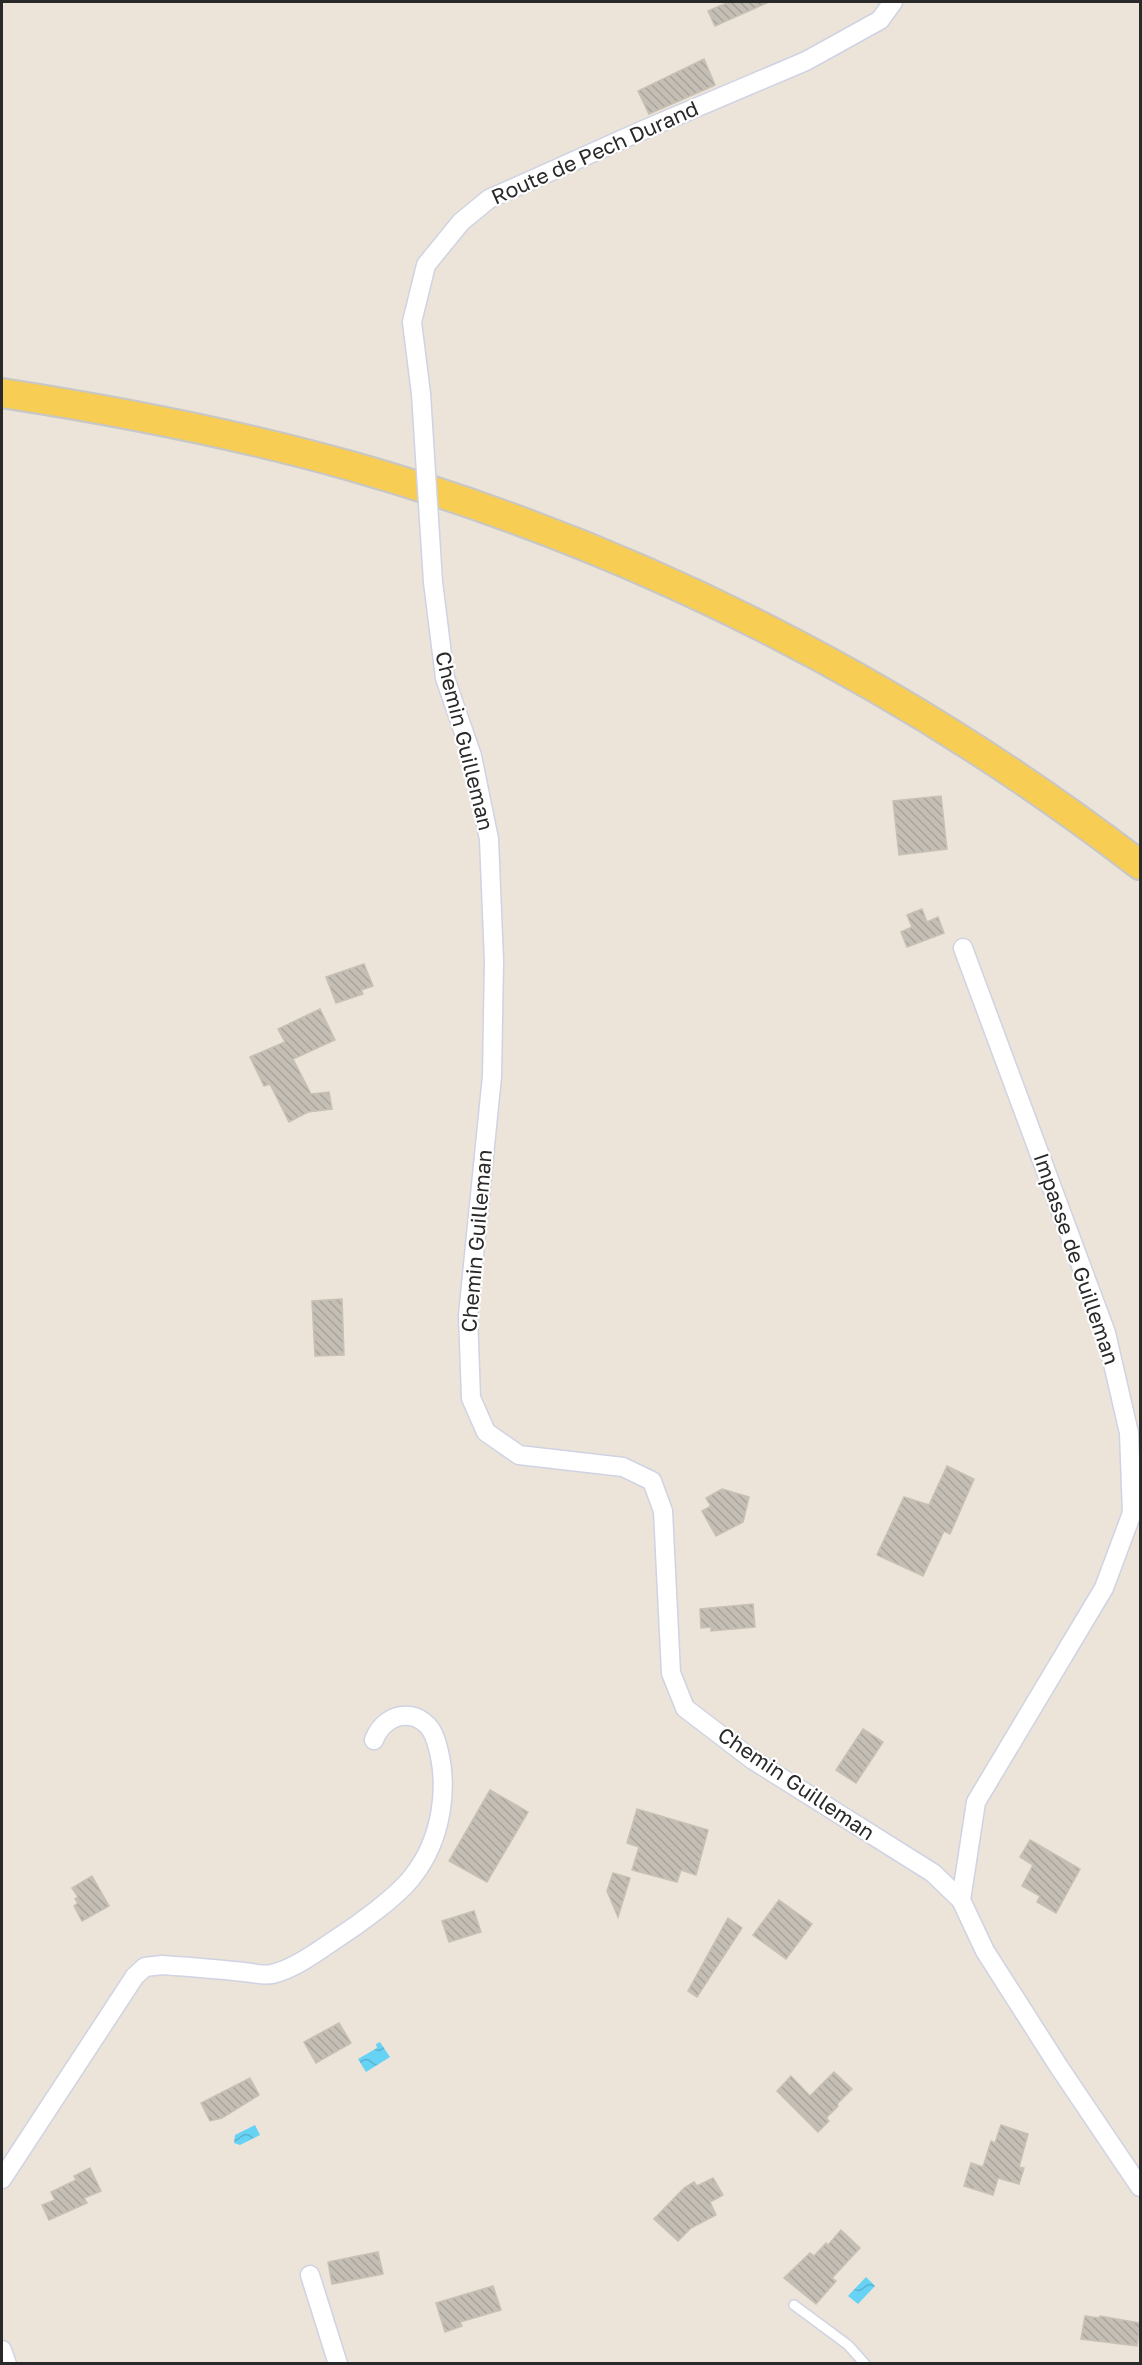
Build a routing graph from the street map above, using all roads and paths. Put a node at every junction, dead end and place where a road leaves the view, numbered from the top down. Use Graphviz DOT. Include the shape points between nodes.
graph roads {
  1 [pos="893,2"];
  2 [pos="2,393"];
  3 [pos="433,582"];
  4 [pos="1140,865"];
  5 [pos="963,948"];
  6 [pos="374,1740"];
  7 [pos="961,1900"];
  8 [pos="2,2179"];
  9 [pos="1140,2187"];
  10 [pos="310,2275"];
  11 [pos="794,2305"];
  12 [pos="2,2350"];
  13 [pos="7,2364"];
  14 [pos="338,2364"];
  15 [pos="865,2364"];
  1 -- 3 [label="street, Route de Pech Durand, bridge" via="880,20 806,62 640,130 489,199 461,222 426,265 412,322"];
  2 -- 4 [label="main road" via="192,427 351,466 625,562 772,629 918,711 1060,803"];
  3 -- 7 [label="street, Chemin Guilleman" via="445,678 472,756 489,839 494,961 492,1076 468,1314 471,1398 486,1432 519,1455 623,1467 652,1481 663,1511 671,1673 685,1708 753,1760 933,1873"];
  5 -- 7 [label="street, Impasse de Guilleman" via="1106,1333 1129,1433 1132,1512 1104,1588 976,1802"];
  6 -- 8 [label="street" via="378,1728 390,1719 411,1715 433,1730 440,1753 444,1781 439,1820 432,1847 412,1877 353,1928 311,1956 271,1974 145,1967 135,1976"];
  7 -- 9 [label="street, Chemin Guilleman" via="985,1950"];
  10 -- 14 [label="street"];
  11 -- 15 [label="lane" via="848,2345"];
  12 -- 13 [label="street"];
}
